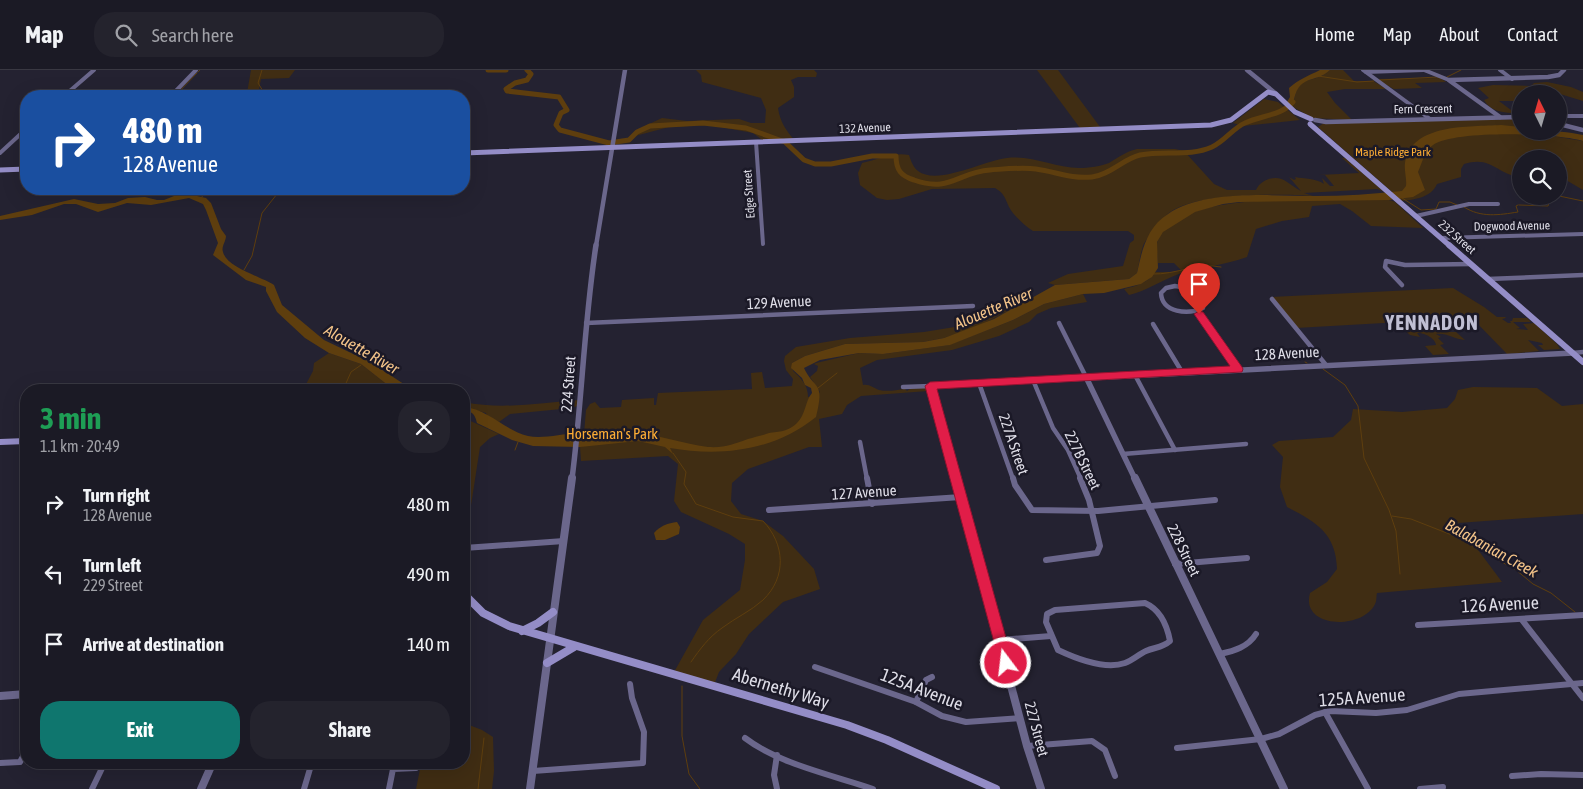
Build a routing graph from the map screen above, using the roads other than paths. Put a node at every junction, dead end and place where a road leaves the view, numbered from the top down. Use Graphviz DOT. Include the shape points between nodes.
graph roads {
  1 [pos="94,70"];
  2 [pos="196,70"];
  3 [pos="625,70"];
  4 [pos="1247,70"];
  5 [pos="1423,70"];
  6 [pos="1500,70"];
  7 [pos="1564,70"];
  8 [pos="1364,71"];
  9 [pos="1512,79"];
  10 [pos="1449,80"];
  11 [pos="71,90"];
  12 [pos="177,90"];
  13 [pos="1270,94"];
  14 [pos="1568,116"];
  15 [pos="1583,116"];
  16 [pos="1512,117"];
  17 [pos="1501,118"];
  18 [pos="1430,119"];
  19 [pos="1313,123"];
  20 [pos="1568,126"];
  21 [pos="1583,130"];
  22 [pos="20,135"];
  23 [pos="756,142"];
  24 [pos="614,144"];
  25 [pos="0,153"];
  26 [pos="470,153"];
  27 [pos="20,169"];
  28 [pos="0,170"];
  29 [pos="1498,204"];
  30 [pos="1416,216"];
  31 [pos="1583,234"];
  32 [pos="1441,238"];
  33 [pos="762,244"];
  34 [pos="1471,264"];
  35 [pos="1583,275"];
  36 [pos="1488,279"];
  37 [pos="1402,285"];
  38 [pos="1272,299"];
  39 [pos="973,306"];
  40 [pos="1196,311"];
  41 [pos="1059,322"];
  42 [pos="586,323"];
  43 [pos="1153,324"];
  44 [pos="1573,352"];
  45 [pos="1583,352"];
  46 [pos="1583,362"];
  47 [pos="1326,365"];
  48 [pos="1238,369"];
  49 [pos="1182,372"];
  50 [pos="1135,375"];
  51 [pos="1086,377"];
  52 [pos="1033,380"];
  53 [pos="980,383"];
  54 [pos="930,386"];
  55 [pos="903,387"];
  56 [pos="20,441"];
  57 [pos="0,442"];
  58 [pos="860,442"];
  59 [pos="1246,444"];
  60 [pos="1175,450"];
  61 [pos="1123,454"];
  62 [pos="961,497"];
  63 [pos="1215,500"];
  64 [pos="872,504"];
  65 [pos="1148,506"];
  66 [pos="769,510"];
  67 [pos="1091,510"];
  68 [pos="564,541"];
  69 [pos="470,548"];
  70 [pos="1247,558"];
  71 [pos="1046,560"];
  72 [pos="1175,564"];
  73 [pos="470,602"];
  74 [pos="553,612"];
  75 [pos="1583,616"];
  76 [pos="1522,620"];
  77 [pos="1418,625"];
  78 [pos="521,631"];
  79 [pos="1256,634"];
  80 [pos="1051,636"];
  81 [pos="550,639"];
  82 [pos="1000,640"];
  83 [pos="574,647"];
  84 [pos="1220,654"];
  85 [pos="547,664"];
  86 [pos="815,667"];
  87 [pos="932,677"];
  88 [pos="1583,683"];
  89 [pos="630,684"];
  90 [pos="1572,684"];
  91 [pos="20,694"];
  92 [pos="0,696"];
  93 [pos="1583,698"];
  94 [pos="916,702"];
  95 [pos="1325,712"];
  96 [pos="1020,718"];
  97 [pos="745,738"];
  98 [pos="1261,740"];
  99 [pos="1027,746"];
  100 [pos="1176,748"];
  101 [pos="777,755"];
  102 [pos="20,762"];
  103 [pos="0,763"];
  104 [pos="102,769"];
  105 [pos="210,769"];
  106 [pos="310,769"];
  107 [pos="393,769"];
  108 [pos="532,770"];
  109 [pos="1583,775"];
  110 [pos="1115,776"];
  111 [pos="1512,776"];
  112 [pos="1443,787"];
  113 [pos="92,789"];
  114 [pos="201,789"];
  115 [pos="304,789"];
  116 [pos="389,789"];
  117 [pos="530,789"];
  118 [pos="777,789"];
  119 [pos="873,789"];
  120 [pos="996,789"];
  121 [pos="1041,789"];
  122 [pos="1284,789"];
  123 [pos="1368,789"];
  124 [pos="1420,789"];
  1 -- 11 [label="street"];
  2 -- 12 [label="street"];
  3 -- 24 [label="street, 224 Street"];
  4 -- 13 [label="street, 232 Street"];
  5 -- 8 [label="street"];
  5 -- 10 [label="street"];
  6 -- 9 [label="street"];
  7 -- 9 [label="street" via="1554,77"];
  8 -- 18 [label="street"];
  9 -- 10 [label="street"];
  10 -- 17 [label="street"];
  13 -- 19 [label="main road, 232 Street"];
  13 -- 23 [label="main road, 132 Avenue" via="1240,116 1226,123 1211,125"];
  14 -- 15 [label="street"];
  16 -- 17 [label="street, Fern Crescent"];
  17 -- 18 [label="street, Fern Crescent"];
  18 -- 19 [label="street, Fern Crescent"];
  19 -- 30 [label="main road, 232 Street"];
  20 -- 21 [label="street"];
  22 -- 25 [label="street"];
  23 -- 24 [label="main road, 132 Avenue"];
  23 -- 33 [label="street, Edge Street"];
  24 -- 26 [label="main road, 132 Avenue"];
  24 -- 42 [label="street, 224 Street"];
  27 -- 28 [label="main road"];
  29 -- 30 [label="street" via="1470,204"];
  30 -- 32 [label="main road, 232 Street"];
  31 -- 32 [label="street, Dogwood Avenue"];
  32 -- 34 [label="main road, 232 Street"];
  34 -- 36 [label="main road, 232 Street"];
  34 -- 37 [label="street" via="1405,265 1386,261 1385,267"];
  35 -- 36 [label="street"];
  36 -- 44 [label="main road, 232 Street"];
  38 -- 47 [label="street"];
  39 -- 42 [label="street, 129 Avenue"];
  40 -- 40 [label="street" via="1204,304 1195,292 1175,286 1161,293 1162,301 1168,307 1182,312"];
  40 -- 48 [label="street"];
  41 -- 51 [label="street, 228 Street"];
  42 -- 68 [label="street, 224 Street" via="578,431"];
  43 -- 49 [label="street"];
  44 -- 45 [label="street, 128 Avenue"];
  44 -- 46 [label="main road, 232 Street"];
  44 -- 47 [label="street, 128 Avenue"];
  47 -- 48 [label="street, 128 Avenue"];
  48 -- 49 [label="street, 128 Avenue"];
  49 -- 50 [label="street, 128 Avenue"];
  50 -- 51 [label="street, 128 Avenue"];
  50 -- 60 [label="street"];
  51 -- 52 [label="street, 128 Avenue"];
  51 -- 61 [label="street, 228 Street"];
  52 -- 53 [label="street, 128 Avenue"];
  52 -- 67 [label="street, 227B Street" via="1053,428 1070,454"];
  53 -- 54 [label="street, 128 Avenue"];
  53 -- 67 [label="street, 227A Street" via="1015,485 1032,510"];
  54 -- 55 [label="street, 128 Avenue"];
  54 -- 62 [label="street, 227 Street"];
  56 -- 57 [label="main road"];
  58 -- 64 [label="street"];
  59 -- 60 [label="street"];
  60 -- 61 [label="street"];
  61 -- 65 [label="street, 228 Street"];
  62 -- 64 [label="street, 127 Avenue"];
  62 -- 82 [label="street, 227 Street"];
  63 -- 65 [label="street"];
  64 -- 66 [label="street, 127 Avenue"];
  65 -- 67 [label="street"];
  65 -- 72 [label="street, 228 Street"];
  67 -- 71 [label="street, 227B Street" via="1100,546 1097,553"];
  68 -- 69 [label="street"];
  68 -- 74 [label="street, 224 Street"];
  70 -- 72 [label="street"];
  72 -- 84 [label="street, 228 Street"];
  73 -- 78 [label="main road" via="497,622"];
  74 -- 78 [label="main road"];
  74 -- 81 [label="street, 224 Street"];
  75 -- 76 [label="street, 126 Avenue"];
  76 -- 77 [label="street, 126 Avenue"];
  76 -- 90 [label="street"];
  78 -- 81 [label="main road"];
  79 -- 84 [label="street" via="1252,641"];
  80 -- 80 [label="street" via="1064,654 1109,665 1125,663 1170,641 1158,611 1145,603 1052,611 1045,620"];
  80 -- 82 [label="street"];
  81 -- 83 [label="main road, Abernethy Way"];
  81 -- 85 [label="street, 224 Street"];
  82 -- 96 [label="street, 227 Street"];
  83 -- 85 [label="main road"];
  83 -- 120 [label="main road, Abernethy Way" via="847,725"];
  84 -- 98 [label="street, 228 Street"];
  85 -- 108 [label="street, 224 Street"];
  86 -- 94 [label="street, 125A Avenue"];
  87 -- 94 [label="street" via="926,680"];
  88 -- 90 [label="street, 125A Avenue"];
  89 -- 108 [label="street" via="644,732 643,762"];
  90 -- 93 [label="street"];
  90 -- 95 [label="street, 125A Avenue" via="1455,694 1401,711"];
  91 -- 92 [label="street"];
  94 -- 96 [label="street, 125A Avenue" via="942,716 966,722"];
  95 -- 98 [label="street, 125A Avenue"];
  95 -- 123 [label="street"];
  96 -- 99 [label="street, 227 Street"];
  97 -- 101 [label="street" via="750,744"];
  98 -- 100 [label="street, 125A Avenue"];
  98 -- 122 [label="street, 228 Street"];
  99 -- 110 [label="street" via="1092,741 1108,751"];
  99 -- 121 [label="street, 227 Street"];
  101 -- 118 [label="street" via="774,775"];
  101 -- 119 [label="street"];
  102 -- 103 [label="street"];
  104 -- 113 [label="street"];
  105 -- 114 [label="street"];
  106 -- 115 [label="street"];
  107 -- 116 [label="street"];
  108 -- 117 [label="street, 224 Street"];
  109 -- 111 [label="street"];
  112 -- 124 [label="street"];
}
